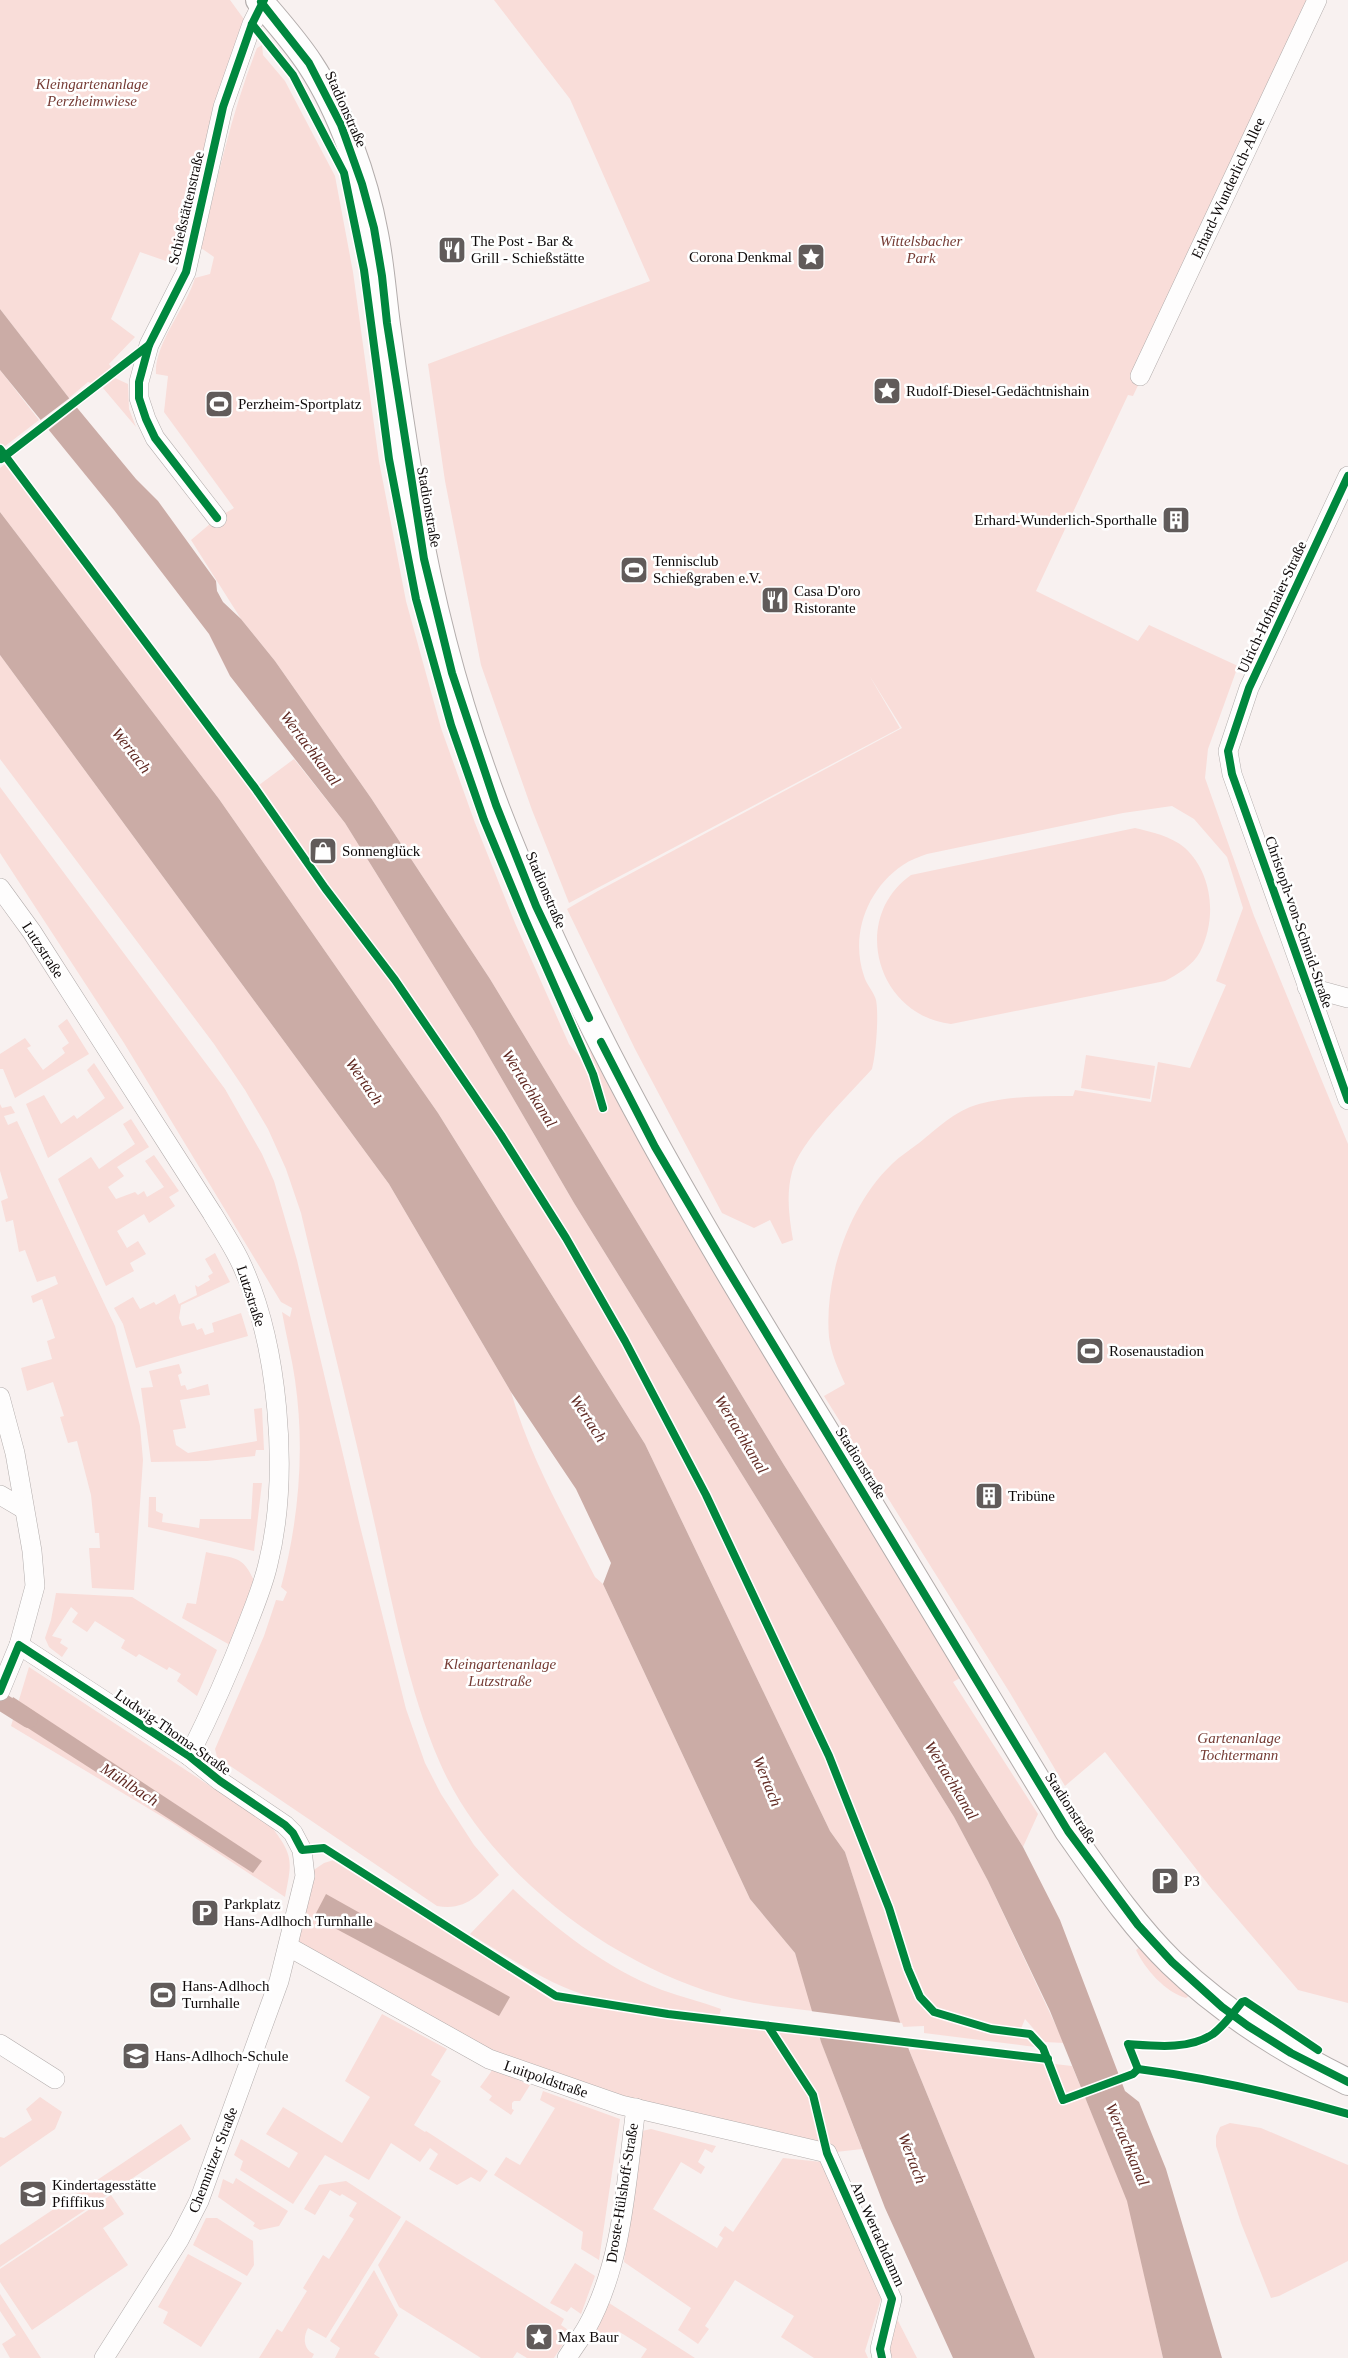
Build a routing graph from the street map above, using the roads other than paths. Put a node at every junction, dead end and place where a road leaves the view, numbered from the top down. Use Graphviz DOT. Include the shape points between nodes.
graph roads {
  1 [pos="1317,0"];
  2 [pos="261,1"];
  3 [pos="1140,376"];
  4 [pos="1348,476"];
  5 [pos="217,518"];
  6 [pos="1228,751"];
  7 [pos="0,888"];
  8 [pos="1307,987"];
  9 [pos="1348,998"];
  10 [pos="1341,1062"];
  11 [pos="1348,1100"];
  12 [pos="0,1397"];
  13 [pos="0,1495"];
  14 [pos="24,1509"];
  15 [pos="19,1645"];
  16 [pos="1,1688"];
  17 [pos="189,1756"];
  18 [pos="289,1947"];
  19 [pos="0,2044"];
  20 [pos="55,2079"];
  21 [pos="1348,2082"];
  22 [pos="636,2108"];
  23 [pos="827,2153"];
  24 [pos="104,2358"];
  25 [pos="567,2358"];
  26 [pos="882,2358"];
  1 -- 3 [label="street, Erhard-Wunderlich-Allee"];
  2 -- 5 [label="street, Schießstättenstraße" via="223,107 186,272 149,345 139,382 139,398 155,438"];
  2 -- 21 [label="street, Stadionstraße" via="312,68 342,125 362,184 382,276 424,559 452,673 496,806 539,912 655,1147 1059,1817 1110,1890 1172,1962 1222,2006 1291,2053"];
  4 -- 6 [label="street, Ulrich-Hofmaier-Straße" via="1249,688"];
  6 -- 8 [label="street, Christoph-von-Schmid-Straße" via="1232,774"];
  7 -- 17 [label="street, Lutzstraße" via="32,932 239,1260 259,1314 269,1354 279,1423 280,1474 269,1563 224,1682"];
  8 -- 9 [label="street"];
  8 -- 10 [label="street, Christoph-von-Schmid-Straße"];
  10 -- 11 [label="street, Christoph-von-Schmid-Straße"];
  12 -- 14 [label="street" via="14,1445"];
  13 -- 14 [label="street"];
  14 -- 15 [label="street" via="35,1586"];
  15 -- 16 [label="street"];
  15 -- 17 [label="street, Ludwig-Thoma-Straße"];
  17 -- 18 [label="street, Ludwig-Thoma-Straße" via="285,1825 302,1850 304,1876"];
  18 -- 22 [label="street, Luitpoldstraße" via="489,2059"];
  18 -- 24 [label="street, Chemnitzer Straße" via="199,2201 179,2240"];
  19 -- 20 [label="street"];
  22 -- 23 [label="street, Luitpoldstraße"];
  22 -- 25 [label="street, Droste-Hülshoff-Straße" via="608,2275 587,2328"];
  23 -- 26 [label="street, Am Wertachdamm" via="892,2299 880,2349"];
}
